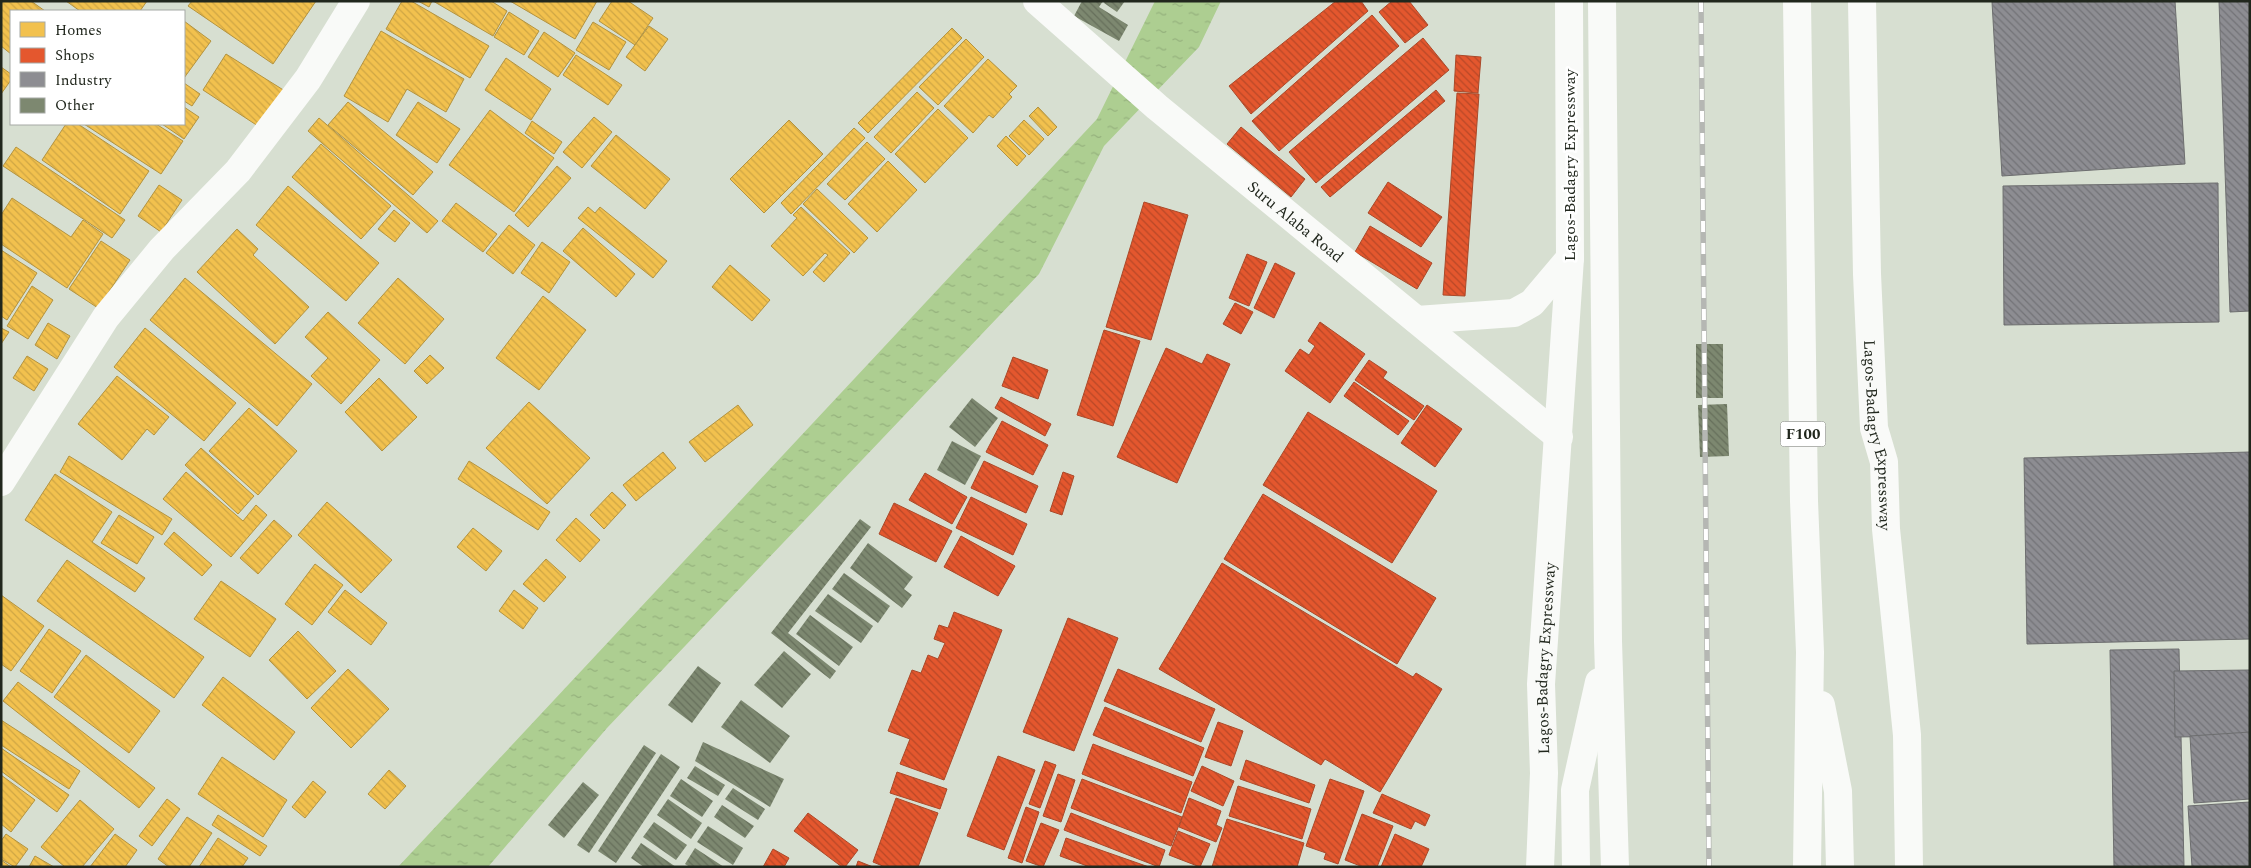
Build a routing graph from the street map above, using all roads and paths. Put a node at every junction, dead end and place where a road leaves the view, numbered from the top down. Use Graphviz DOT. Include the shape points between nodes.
graph roads {
  1 [pos="356,1"];
  2 [pos="1037,1"];
  3 [pos="1568,1"];
  4 [pos="1602,1"];
  5 [pos="1797,1"];
  6 [pos="1862,1"];
  7 [pos="1570,258"];
  8 [pos="1417,320"];
  9 [pos="1559,437"];
  10 [pos="1,482"];
  11 [pos="1608,641"];
  12 [pos="1810,652"];
  13 [pos="1540,867"];
  14 [pos="1576,867"];
  15 [pos="1615,867"];
  16 [pos="1807,867"];
  17 [pos="1840,867"];
  18 [pos="1910,867"];
  1 -- 10 [label="main road" via="308,79 238,171 162,249 106,317"];
  2 -- 8 [label="main road, Suru Alaba Road" via="1156,107"];
  3 -- 7 [label="main road, Lagos-Badagry Expressway"];
  4 -- 11 [label="main road, Lagos-Badagry Expressway"];
  5 -- 12 [label="main road, F100" via="1804,501"];
  6 -- 18 [label="main road, Lagos-Badagry Expressway" via="1867,274 1874,428 1884,462 1886,529 1908,735"];
  7 -- 8 [label="main road" via="1532,303 1514,313"];
  7 -- 9 [label="main road, Lagos-Badagry Expressway"];
  8 -- 9 [label="main road, Suru Alaba Road"];
  9 -- 13 [label="main road, Lagos-Badagry Expressway" via="1541,684 1544,773"];
  11 -- 14 [label="main road" via="1575,790"];
  11 -- 15 [label="main road, Lagos-Badagry Expressway"];
  12 -- 16 [label="main road, F100"];
  12 -- 17 [label="main road" via="1838,791"];
}
